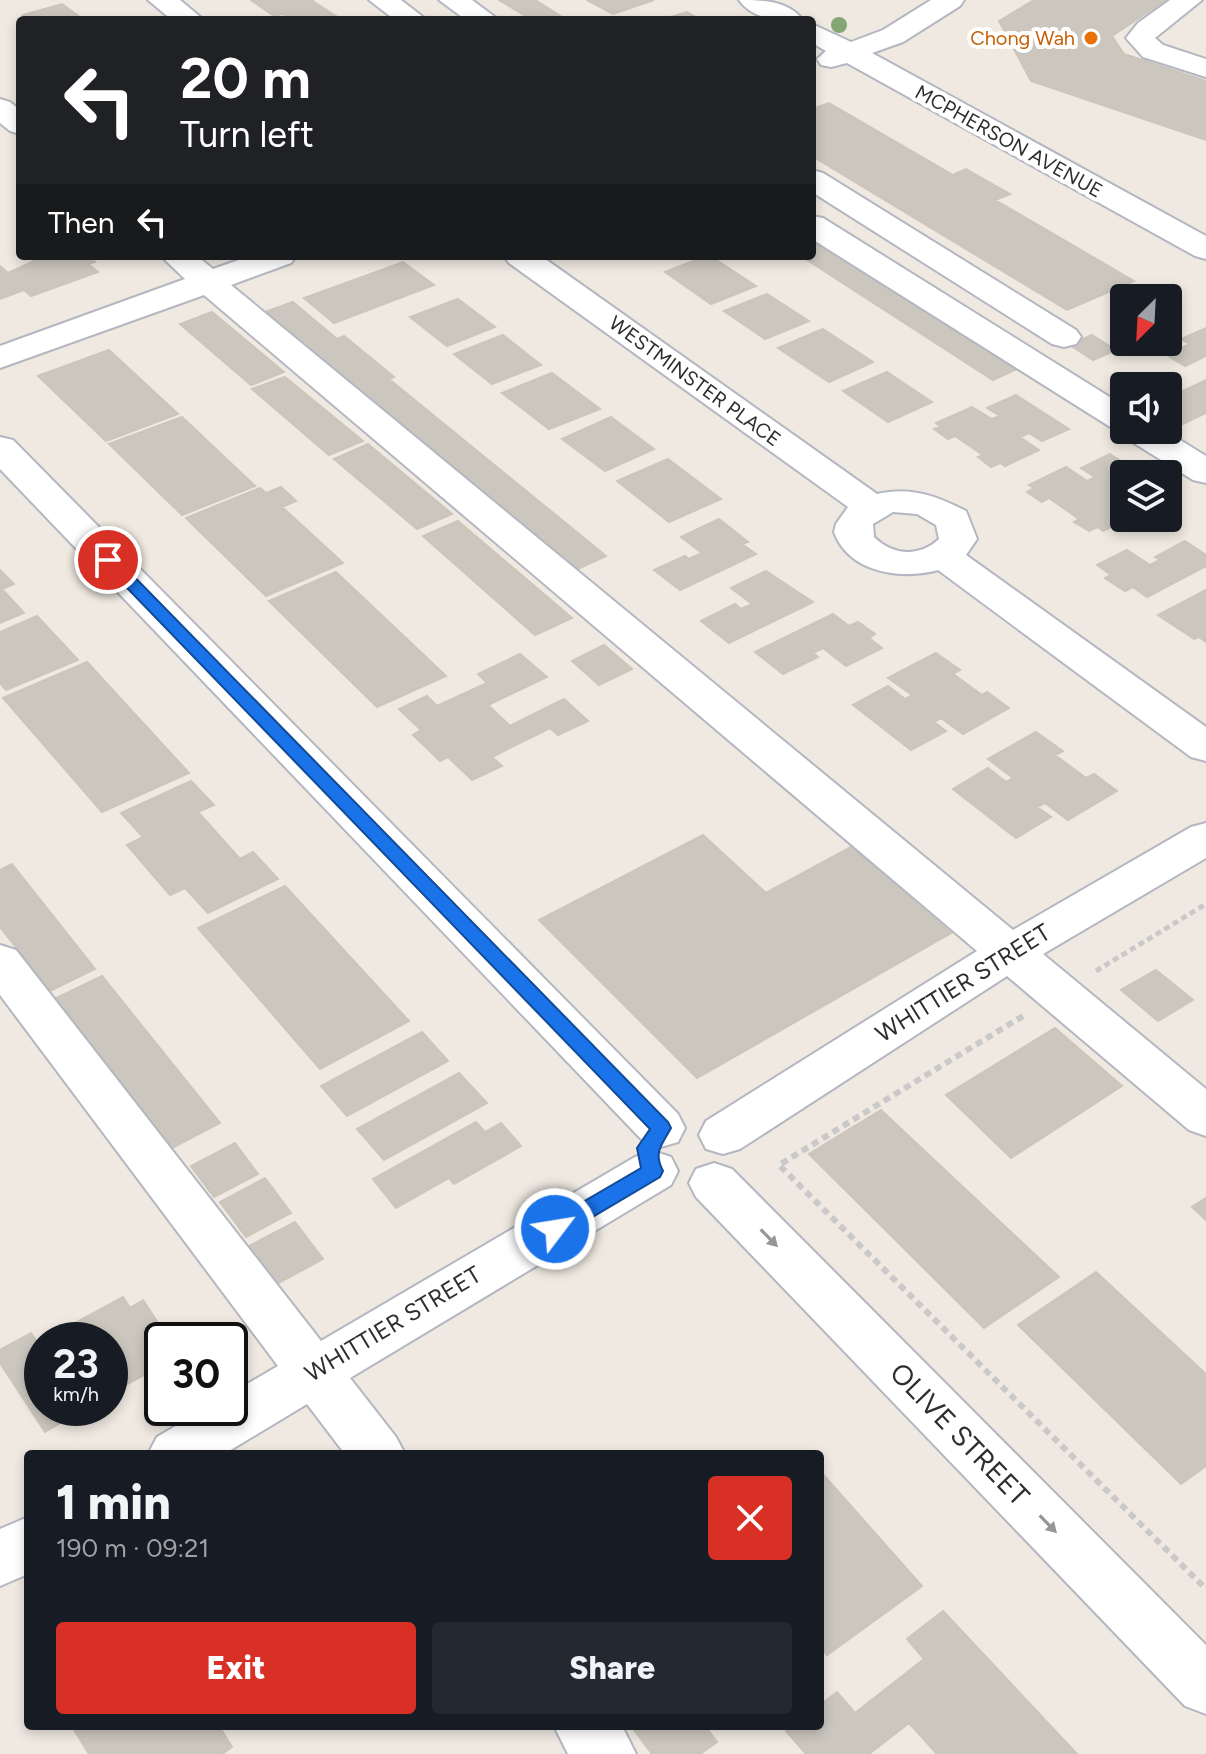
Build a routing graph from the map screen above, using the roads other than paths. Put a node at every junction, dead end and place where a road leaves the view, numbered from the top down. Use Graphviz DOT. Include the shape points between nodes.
graph roads {
  1 [pos="162,0"];
  2 [pos="383,0"];
  3 [pos="453,0"];
  4 [pos="753,0"];
  5 [pos="950,0"];
  6 [pos="1188,0"];
  7 [pos="184,16"];
  8 [pos="407,16"];
  9 [pos="479,16"];
  10 [pos="782,16"];
  11 [pos="816,34"];
  12 [pos="850,53"];
  13 [pos="816,65"];
  14 [pos="1206,68"];
  15 [pos="0,108"];
  16 [pos="16,122"];
  17 [pos="816,182"];
  18 [pos="816,228"];
  19 [pos="1206,249"];
  20 [pos="182,260"];
  21 [pos="269,260"];
  22 [pos="526,260"];
  23 [pos="208,282"];
  24 [pos="1064,337"];
  25 [pos="0,358"];
  26 [pos="1110,412"];
  27 [pos="1161,444"];
  28 [pos="0,448"];
  29 [pos="1206,472"];
  30 [pos="870,506"];
  31 [pos="943,556"];
  32 [pos="1206,747"];
  33 [pos="1206,838"];
  34 [pos="1009,953"];
  35 [pos="0,962"];
  36 [pos="1206,1117"];
  37 [pos="657,1150"];
  38 [pos="718,1159"];
  39 [pos="313,1372"];
  40 [pos="183,1450"];
  41 [pos="374,1450"];
  42 [pos="24,1545"];
  43 [pos="0,1560"];
  44 [pos="1206,1686"];
  45 [pos="587,1730"];
  46 [pos="606,1754"];
  1 -- 7 [label="street"];
  2 -- 8 [label="street"];
  3 -- 9 [label="street"];
  4 -- 10 [label="street"];
  5 -- 12 [label="street" via="893,36"];
  6 -- 14 [label="street" via="1140,38 1153,51"];
  11 -- 12 [label="street, MCPHERSON AVENUE"];
  12 -- 13 [label="street"];
  12 -- 19 [label="street, MCPHERSON AVENUE"];
  15 -- 16 [label="street"];
  17 -- 24 [label="street"];
  18 -- 26 [label="street"];
  20 -- 23 [label="street"];
  21 -- 23 [label="street"];
  22 -- 30 [label="street, WESTMINSTER PLACE"];
  23 -- 25 [label="street"];
  23 -- 34 [label="street"];
  27 -- 29 [label="street"];
  28 -- 37 [label="street"];
  30 -- 31 [label="street" via="909,501 940,510 958,528 953,549"];
  30 -- 31 [label="street" via="853,529 864,549 894,562"];
  31 -- 32 [label="street"];
  33 -- 34 [label="street, WHITTIER STREET"];
  34 -- 36 [label="street"];
  34 -- 38 [label="street, WHITTIER STREET"];
  35 -- 39 [label="street"];
  37 -- 38 [label="street" via="675,1186 690,1188"];
  37 -- 38 [label="street" via="673,1123 695,1122"];
  37 -- 39 [label="street, WHITTIER STREET"];
  38 -- 44 [label="street, OLIVE STREET, one-way"];
  39 -- 40 [label="street, WHITTIER STREET"];
  39 -- 41 [label="street"];
  42 -- 43 [label="street"];
  45 -- 46 [label="street"];
}
